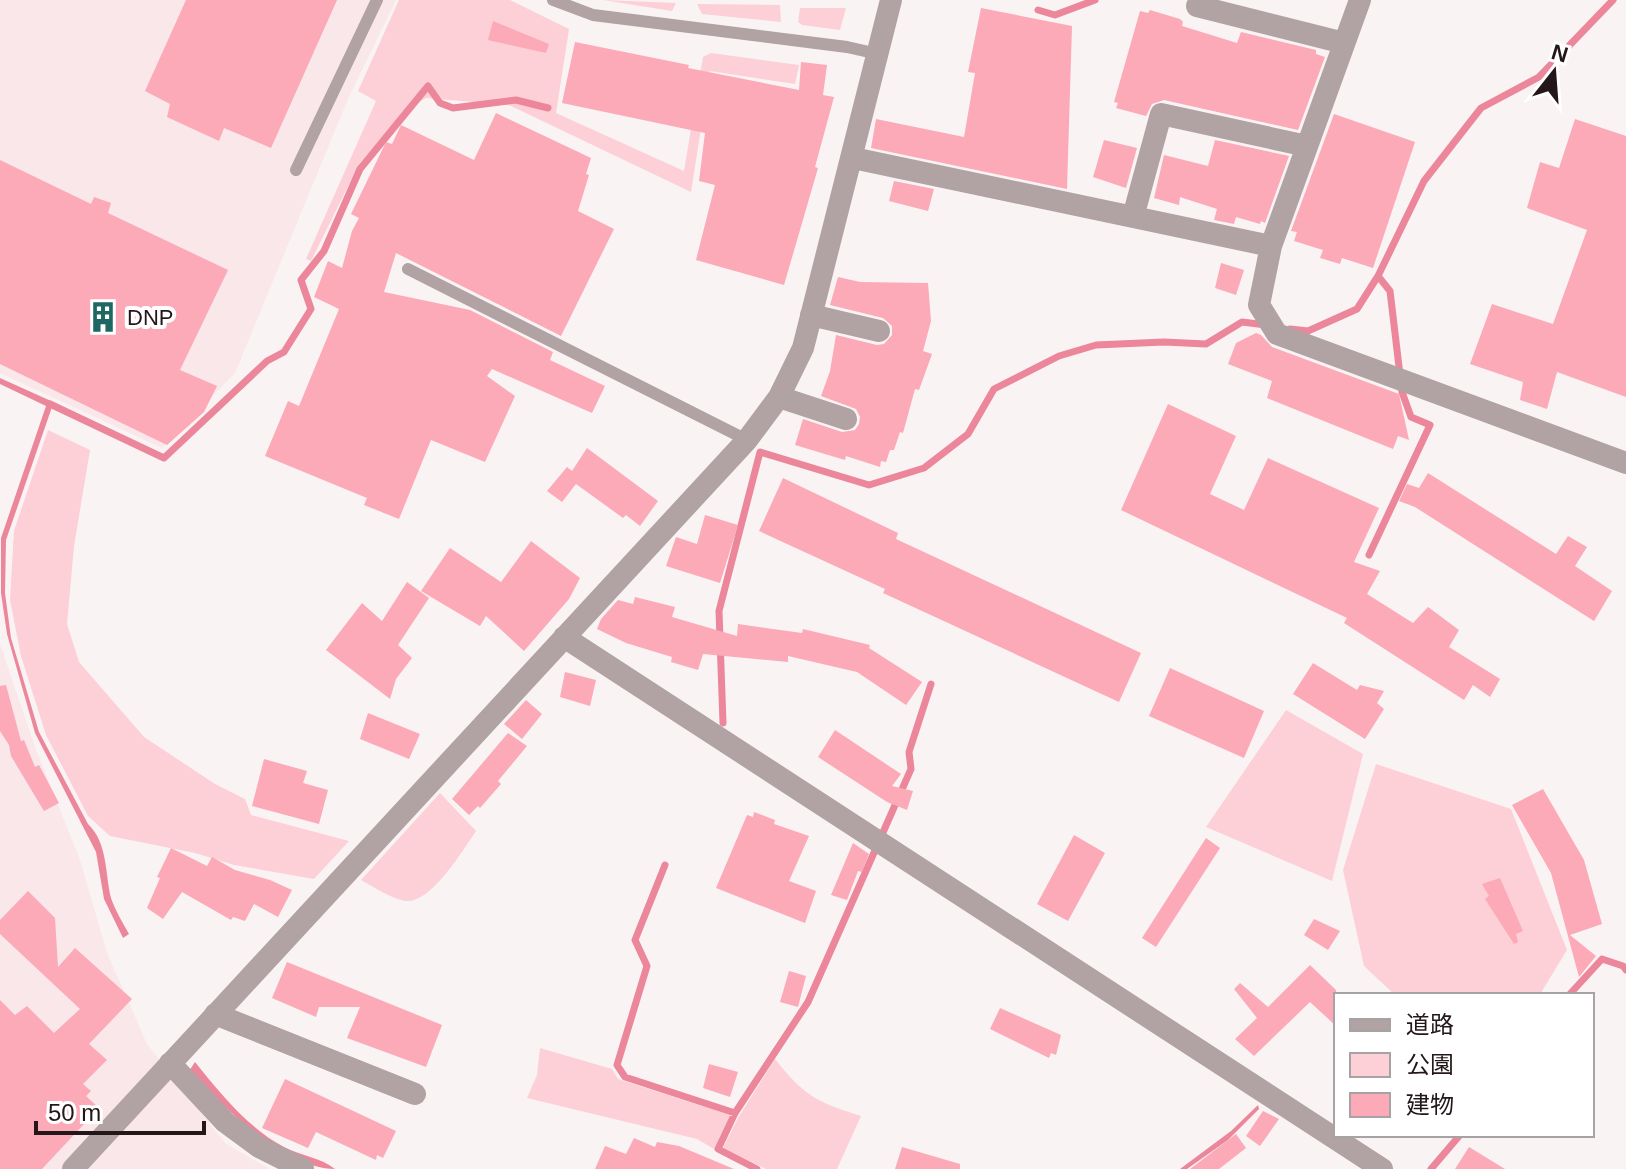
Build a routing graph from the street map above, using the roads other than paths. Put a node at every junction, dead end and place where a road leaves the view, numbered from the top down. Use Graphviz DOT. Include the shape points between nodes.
graph roads {
  1 [pos="377,0"];
  2 [pos="553,0"];
  3 [pos="891,0"];
  4 [pos="1360,0"];
  5 [pos="1197,6"];
  6 [pos="1344,43"];
  7 [pos="878,54"];
  8 [pos="1307,146"];
  9 [pos="853,158"];
  10 [pos="296,170"];
  11 [pos="1133,217"];
  12 [pos="1271,246"];
  13 [pos="408,269"];
  14 [pos="811,315"];
  15 [pos="879,331"];
  16 [pos="779,397"];
  17 [pos="846,419"];
  18 [pos="747,440"];
  19 [pos="1626,463"];
  20 [pos="564,637"];
  21 [pos="215,1014"];
  22 [pos="170,1063"];
  23 [pos="415,1094"];
  24 [pos="73,1169"];
  25 [pos="303,1169"];
  26 [pos="1382,1169"];
  1 -- 10 [label="lane"];
  2 -- 7 [label="lane" via="593,15"];
  3 -- 7 [label="street"];
  4 -- 6 [label="street"];
  5 -- 6 [label="street"];
  6 -- 8 [label="street"];
  7 -- 9 [label="street"];
  8 -- 11 [label="street" via="1161,114"];
  8 -- 12 [label="street"];
  9 -- 11 [label="street"];
  9 -- 14 [label="street"];
  11 -- 12 [label="street"];
  12 -- 19 [label="street" via="1259,305 1277,334"];
  13 -- 18 [label="lane"];
  14 -- 15 [label="street"];
  14 -- 16 [label="street" via="803,348"];
  16 -- 17 [label="street"];
  16 -- 18 [label="street"];
  18 -- 20 [label="street"];
  20 -- 21 [label="street"];
  20 -- 26 [label="street"];
  21 -- 22 [label="street"];
  21 -- 23 [label="street"];
  22 -- 24 [label="street"];
  22 -- 25 [label="street" via="225,1122"];
}
